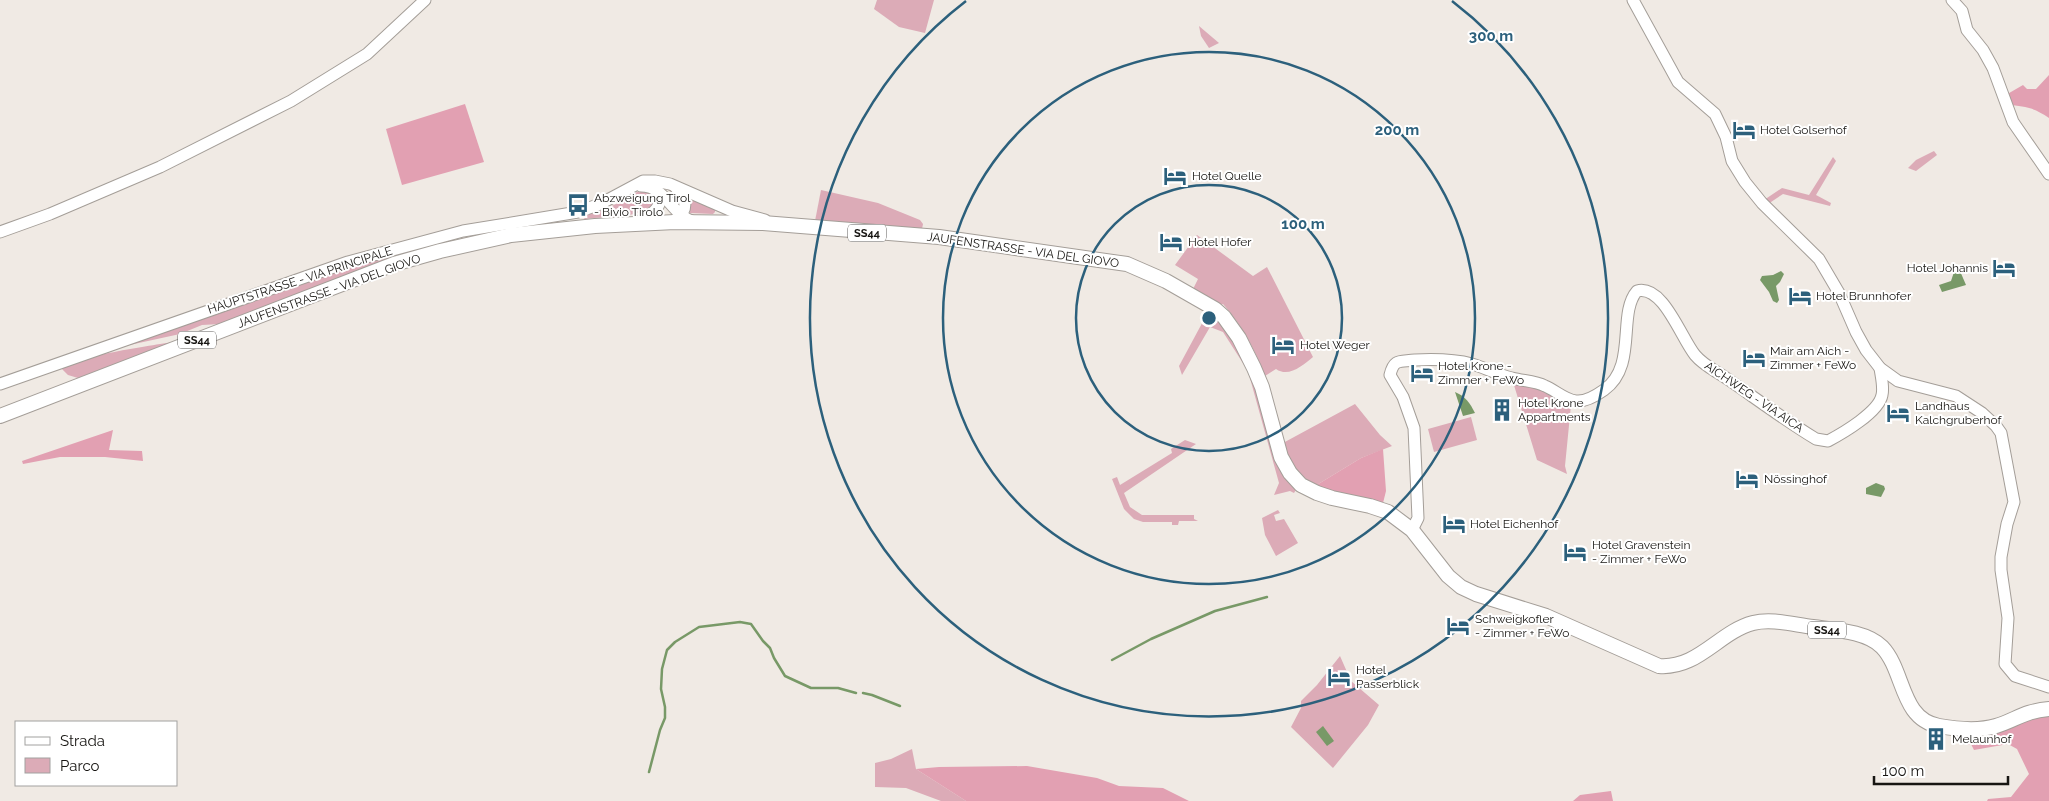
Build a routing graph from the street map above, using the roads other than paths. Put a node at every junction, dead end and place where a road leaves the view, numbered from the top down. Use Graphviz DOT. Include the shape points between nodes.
graph roads {
  1 [pos="425,0"];
  2 [pos="1632,0"];
  3 [pos="1952,0"];
  4 [pos="2049,174"];
  5 [pos="670,184"];
  6 [pos="632,187"];
  7 [pos="654,188"];
  8 [pos="681,216"];
  9 [pos="638,222"];
  10 [pos="667,222"];
  11 [pos="695,222"];
  12 [pos="809,228"];
  13 [pos="0,232"];
  14 [pos="1880,368"];
  15 [pos="0,384"];
  16 [pos="0,416"];
  17 [pos="1412,530"];
  18 [pos="2049,687"];
  19 [pos="2049,709"];
  1 -- 13 [label="street" via="367,54 291,101 160,167"];
  2 -- 14 [label="street" via="1678,82 1715,114 1726,137 1732,161 1745,182 1819,259 1866,350"];
  3 -- 4 [label="street" via="1962,11 1968,30 1993,68 2013,122"];
  5 -- 6 [label="street, HAUPTSTRASSE - VIA PRINCIPALE" via="649,180"];
  5 -- 8 [label="street" via="685,200"];
  5 -- 12 [label="street, HAUPTSTRASSE - VIA PRINCIPALE" via="732,211"];
  6 -- 7 [label="street"];
  6 -- 15 [label="street, HAUPTSTRASSE - VIA PRINCIPALE" via="578,212 463,231 348,262"];
  7 -- 8 [label="street"];
  7 -- 9 [label="street" via="659,196 658,208"];
  8 -- 10 [label="street"];
  8 -- 11 [label="street"];
  9 -- 10 [label="main road, JAUFENSTRASSE - VIA DEL GIOVO / SS44"];
  9 -- 16 [label="main road, JAUFENSTRASSE - VIA DEL GIOVO / SS44" via="503,237 394,264"];
  10 -- 11 [label="main road, JAUFENSTRASSE - VIA DEL GIOVO / SS44"];
  11 -- 12 [label="main road, JAUFENSTRASSE - VIA DEL GIOVO / SS44" via="763,223"];
  12 -- 17 [label="main road, JAUFENSTRASSE - VIA DEL GIOVO / SS44" via="939,237 1126,264 1166,281 1214,309 1239,338 1262,387 1281,457 1301,485 1332,498 1388,512"];
  14 -- 17 [label="street, AICHWEG - VIA AICA" via="1882,396 1879,402 1845,432 1828,441 1816,439 1699,360 1663,302 1652,292 1642,290 1632,299 1627,343 1620,368 1606,389 1583,400 1570,400 1545,386 1475,364 1448,359 1398,361 1392,366 1390,376 1403,397 1414,428 1418,518"];
  14 -- 18 [label="street" via="1898,381 1956,396 1982,413 2001,433 2014,502 2001,557 2008,618 2005,664 2016,676"];
  17 -- 19 [label="main road, JAUFENSTRASSE - VIA DEL GIOVO / SS44" via="1460,587 1546,616 1659,666 1686,663 1743,627 1762,621 1858,635 1881,647 1891,661 1910,706 1927,723 1986,728 2032,711"];
}
